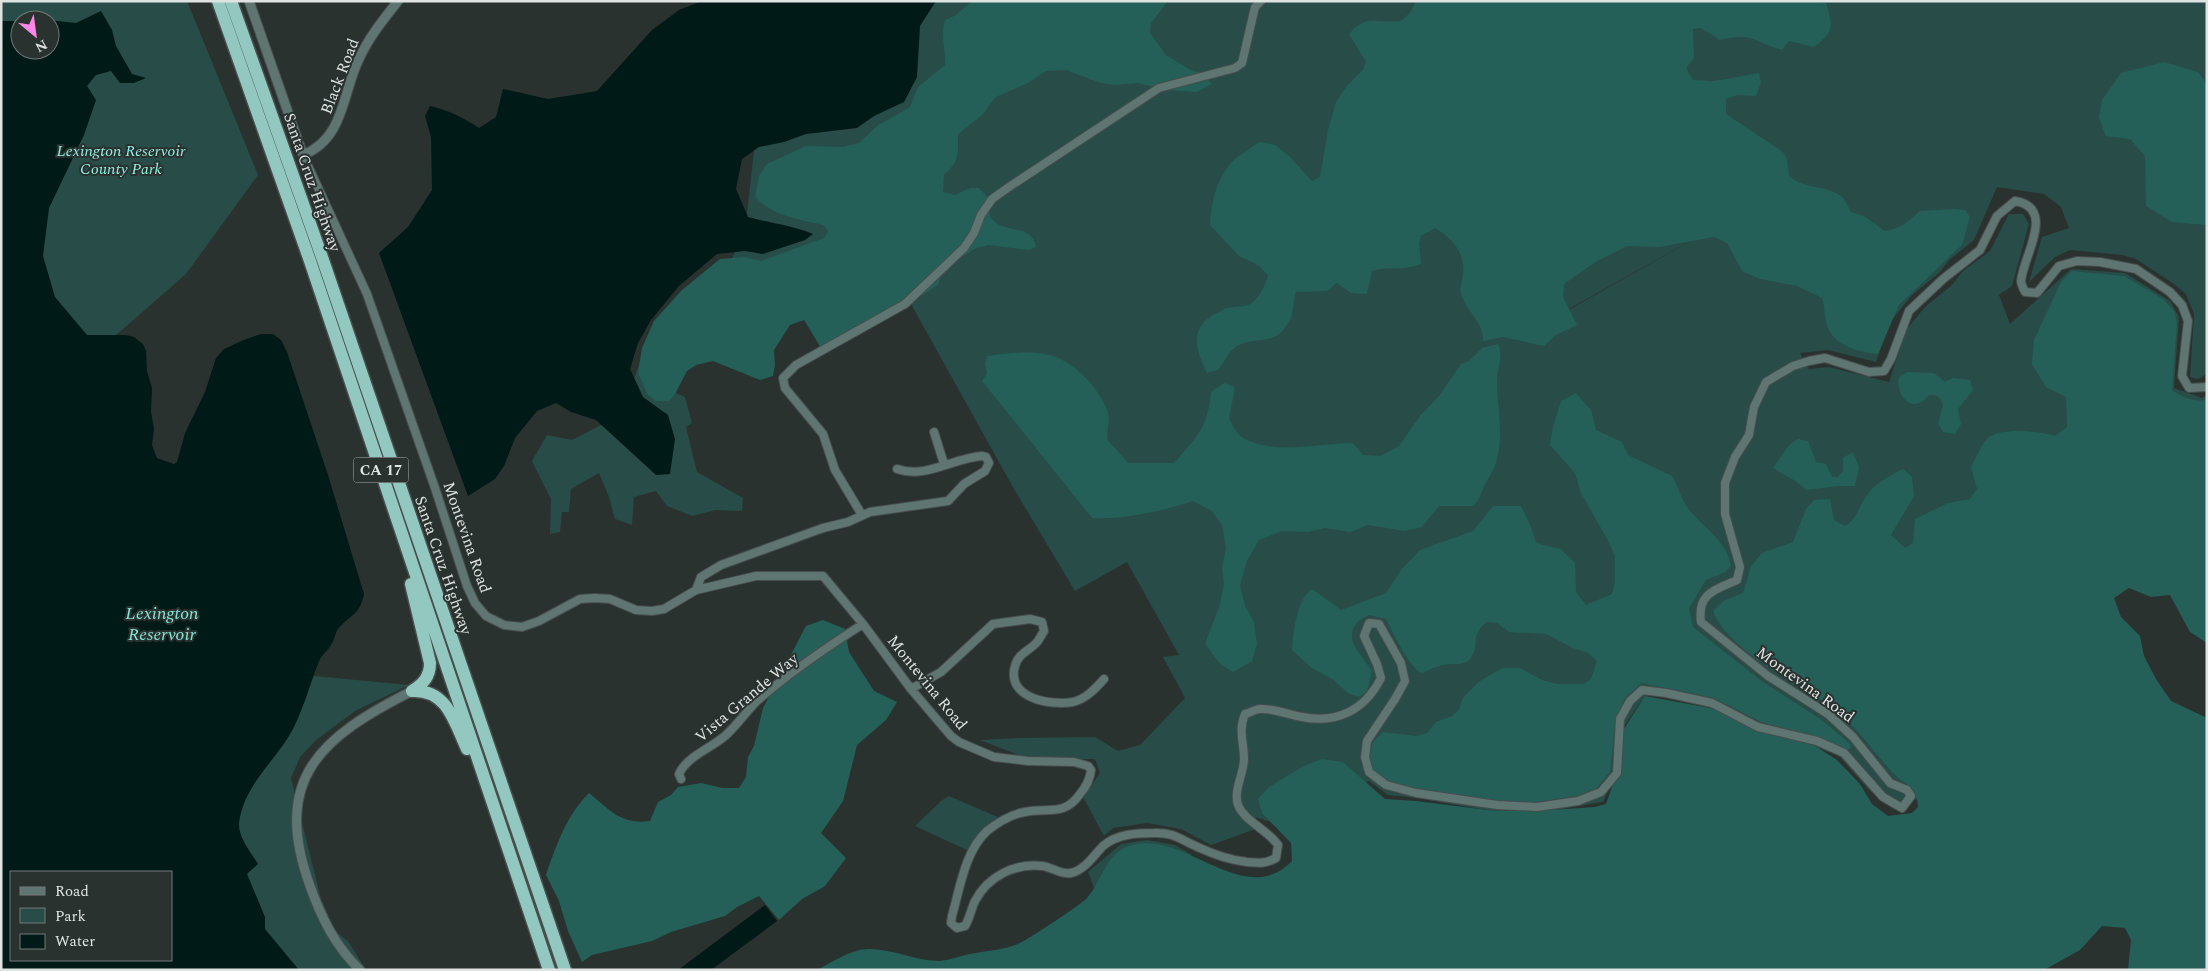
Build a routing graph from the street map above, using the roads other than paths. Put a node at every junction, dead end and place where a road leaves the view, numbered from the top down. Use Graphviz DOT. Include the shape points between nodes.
graph roads {
  1 [pos="218,1"];
  2 [pos="232,1"];
  3 [pos="249,1"];
  4 [pos="398,1"];
  5 [pos="1261,1"];
  6 [pos="303,155"];
  7 [pos="2207,387"];
  8 [pos="934,432"];
  9 [pos="944,464"];
  10 [pos="898,469"];
  11 [pos="388,490"];
  12 [pos="862,515"];
  13 [pos="696,590"];
  14 [pos="863,624"];
  15 [pos="1104,679"];
  16 [pos="911,689"];
  17 [pos="412,691"];
  18 [pos="681,779"];
  19 [pos="495,810"];
  20 [pos="360,970"];
  21 [pos="549,970"];
  22 [pos="565,970"];
  1 -- 11 [label="highway, Santa Cruz Highway / CA 17"];
  2 -- 22 [label="highway, Santa Cruz Highway / CA 17"];
  3 -- 6 [label="street, Montevina Road"];
  4 -- 6 [label="street, Black Road" via="372,34 358,61 332,133 319,147"];
  5 -- 12 [label="street" via="1255,7 1242,63 1235,68 1159,88 992,199 964,248 905,304 796,365 783,378 785,388 823,434 834,470"];
  6 -- 13 [label="street, Montevina Road" via="366,294 467,586 478,608 498,622 522,627 580,599 610,599 636,610 652,611 664,609"];
  7 -- 16 [label="street, Montevina Road" via="2190,388 2182,376 2188,321 2182,305 2170,292 2136,269 2077,261 2059,266 2037,293 2025,292 2021,282 2036,232 2034,210 2025,202 2015,201 1997,216 1980,250 1909,311 1884,371 1869,372 1825,358 1808,360 1766,382 1754,406 1749,435 1734,458 1725,483 1725,514 1740,567 1737,580 1705,598 1699,609 1701,622 1768,676 1828,714 1853,737 1890,783 1907,790 1911,796 1902,808 1883,797 1844,753 1817,741 1758,726 1712,703 1642,690 1630,701 1620,719 1617,773 1601,792 1578,801 1537,807 1497,805 1457,800 1386,784 1369,772 1365,757 1367,741 1405,681 1402,663 1379,624 1369,623 1364,636 1381,678 1374,691 1358,706 1347,714 1328,718 1304,718 1260,709 1246,714 1241,724 1244,760 1238,804 1248,818 1270,834 1278,845 1276,858 1265,864 1234,861 1170,834 1118,837 1071,873 1044,866 1000,874 982,890 967,923 960,929 952,926 951,920 975,845 988,831 1015,815 1054,811 1072,805 1086,786 1091,770 1074,762 994,757 967,747 951,736"];
  8 -- 9 [label="street"];
  9 -- 10 [label="street" via="924,471"];
  9 -- 12 [label="street" via="982,456 989,463 985,471 964,484 948,501"];
  11 -- 17 [label="highway" via="429,658 428,676"];
  11 -- 19 [label="highway, Santa Cruz Highway / CA 17"];
  12 -- 13 [label="street" via="721,565 701,577"];
  13 -- 14 [label="street, Montevina Road" via="756,576 823,576"];
  14 -- 16 [label="street, Montevina Road"];
  14 -- 18 [label="street, Vista Grande Way" via="830,644 757,702 725,736 685,765 679,774"];
  15 -- 16 [label="street" via="1090,693 1074,702 1056,703 1031,698 1017,687 1013,674 1017,658 1037,642 1044,631 1042,622 1030,619 993,624 941,672"];
  17 -- 19 [label="highway" via="430,692 442,702 455,722"];
  17 -- 20 [label="street" via="360,720 336,738 309,769 298,799 298,843 312,892 336,942"];
  19 -- 21 [label="highway, Santa Cruz Highway / CA 17"];
}
